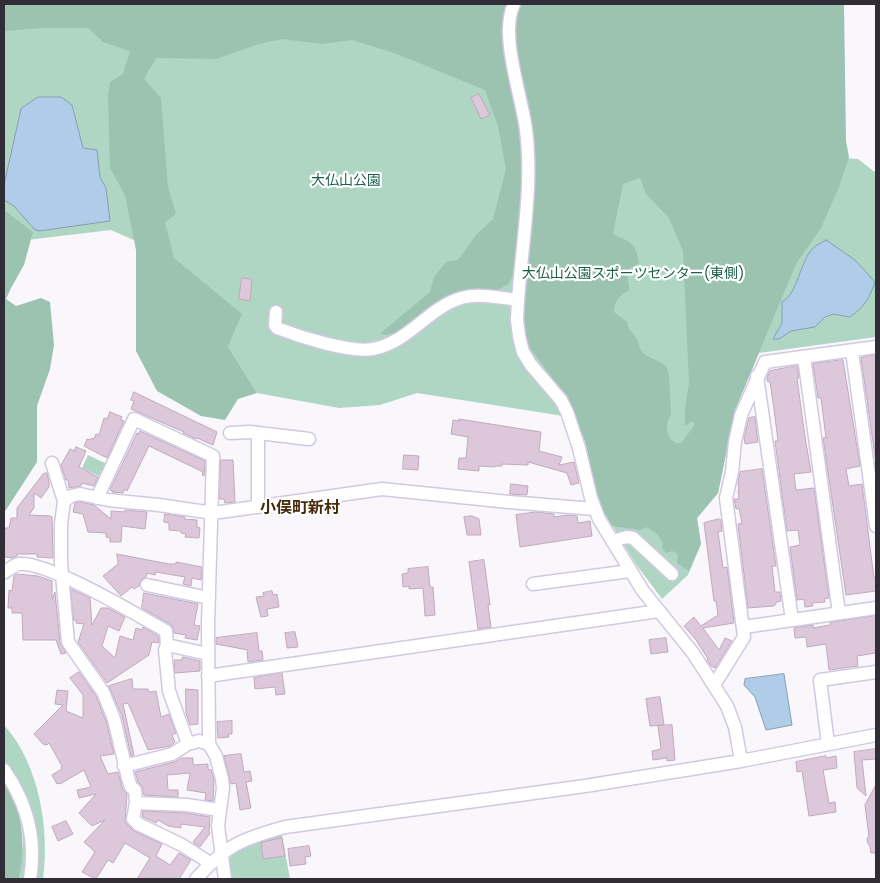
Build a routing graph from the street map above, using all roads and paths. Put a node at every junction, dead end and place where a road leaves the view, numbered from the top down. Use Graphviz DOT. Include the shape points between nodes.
graph roads {
  1 [pos="514,4"];
  2 [pos="518,300"];
  3 [pos="276,312"];
  4 [pos="876,347"];
  5 [pos="852,351"];
  6 [pos="804,358"];
  7 [pos="758,376"];
  8 [pos="230,433"];
  9 [pos="258,433"];
  10 [pos="309,439"];
  11 [pos="52,463"];
  12 [pos="97,498"];
  13 [pos="64,501"];
  14 [pos="258,507"];
  15 [pos="594,509"];
  16 [pos="213,514"];
  17 [pos="876,526"];
  18 [pos="612,541"];
  19 [pos="630,571"];
  20 [pos="5,572"];
  21 [pos="672,574"];
  22 [pos="63,576"];
  23 [pos="533,584"];
  24 [pos="147,586"];
  25 [pos="209,598"];
  26 [pos="876,608"];
  27 [pos="659,611"];
  28 [pos="840,613"];
  29 [pos="792,620"];
  30 [pos="744,628"];
  31 [pos="167,645"];
  32 [pos="208,654"];
  33 [pos="876,672"];
  34 [pos="208,676"];
  35 [pos="714,685"];
  36 [pos="876,735"];
  37 [pos="188,744"];
  38 [pos="209,744"];
  39 [pos="828,744"];
  40 [pos="741,761"];
  41 [pos="124,766"];
  42 [pos="4,770"];
  43 [pos="136,803"];
  44 [pos="219,810"];
  45 [pos="221,854"];
  46 [pos="210,863"];
  47 [pos="30,879"];
  48 [pos="196,879"];
  49 [pos="225,879"];
  1 -- 2 [label="street" via="509,32 526,129 528,168"];
  2 -- 3 [label="street" via="482,296 461,298 450,302 401,338 385,346 364,350 277,328"];
  2 -- 15 [label="street" via="517,320 523,352 567,412 580,448"];
  4 -- 5 [label="street"];
  5 -- 6 [label="street"];
  5 -- 17 [label="street"];
  6 -- 7 [label="street" via="765,362"];
  6 -- 28 [label="street"];
  7 -- 29 [label="street"];
  7 -- 30 [label="street" via="741,415 726,498"];
  8 -- 9 [label="street"];
  9 -- 10 [label="street"];
  9 -- 14 [label="street"];
  11 -- 13 [label="street"];
  12 -- 13 [label="street" via="75,494"];
  12 -- 16 [label="street"];
  12 -- 16 [label="street" via="134,419 214,456"];
  13 -- 22 [label="street"];
  14 -- 15 [label="street" via="382,489"];
  14 -- 16 [label="street"];
  15 -- 18 [label="street"];
  16 -- 25 [label="street"];
  18 -- 19 [label="street"];
  18 -- 21 [label="street" via="633,538"];
  19 -- 23 [label="street"];
  19 -- 27 [label="street"];
  20 -- 22 [label="street" via="17,564 26,564"];
  22 -- 31 [label="street" via="166,631"];
  22 -- 41 [label="street" via="68,642 103,692 114,719"];
  24 -- 25 [label="street"];
  25 -- 32 [label="street"];
  26 -- 28 [label="street"];
  27 -- 34 [label="street"];
  27 -- 35 [label="street" via="685,641"];
  28 -- 29 [label="street"];
  29 -- 30 [label="street"];
  30 -- 35 [label="street" via="744,637"];
  31 -- 32 [label="street"];
  31 -- 37 [label="street" via="169,691"];
  32 -- 34 [label="street"];
  33 -- 39 [label="street" via="820,680"];
  34 -- 38 [label="street"];
  35 -- 40 [label="street" via="733,720"];
  36 -- 39 [label="street"];
  37 -- 38 [label="street" via="199,741"];
  37 -- 41 [label="street" via="172,754"];
  38 -- 44 [label="street" via="222,779"];
  39 -- 40 [label="street"];
  40 -- 45 [label="street" via="285,827 244,840"];
  41 -- 43 [label="street" via="135,790"];
  42 -- 47 [label="street" via="21,798 29,825"];
  43 -- 44 [label="street"];
  43 -- 46 [label="street" via="133,819 138,824"];
  44 -- 45 [label="street"];
  45 -- 46 [label="street"];
  45 -- 49 [label="street"];
  46 -- 48 [label="street"];
}
